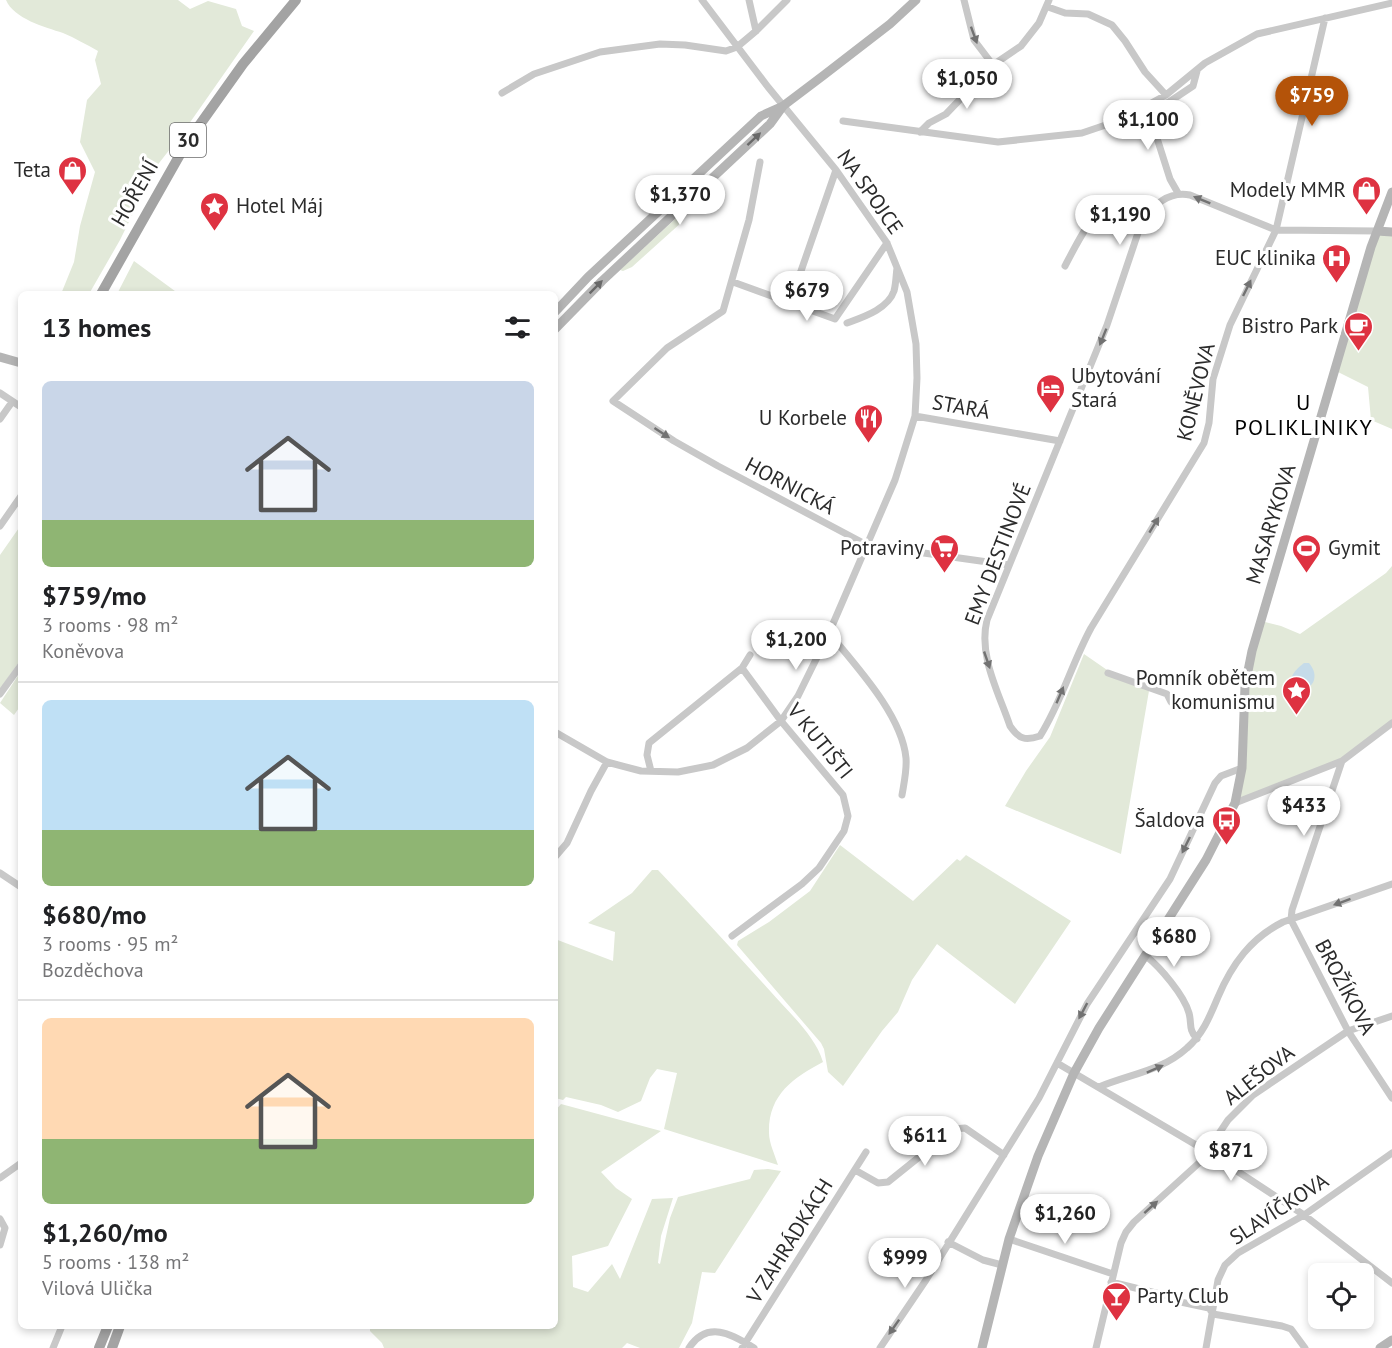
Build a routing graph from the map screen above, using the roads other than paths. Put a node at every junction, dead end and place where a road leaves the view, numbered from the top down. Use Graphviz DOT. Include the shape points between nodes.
graph roads {
  1 [pos="296,0"];
  2 [pos="702,0"];
  3 [pos="749,0"];
  4 [pos="787,0"];
  5 [pos="916,0"];
  6 [pos="964,0"];
  7 [pos="1392,3"];
  8 [pos="1048,4"];
  9 [pos="1325,18"];
  10 [pos="756,31"];
  11 [pos="737,47"];
  12 [pos="993,65"];
  13 [pos="1197,70"];
  14 [pos="502,93"];
  15 [pos="1166,95"];
  16 [pos="783,106"];
  17 [pos="843,122"];
  18 [pos="920,132"];
  19 [pos="760,162"];
  20 [pos="836,170"];
  21 [pos="1178,193"];
  22 [pos="1392,193"];
  23 [pos="1392,208"];
  24 [pos="1142,221"];
  25 [pos="1276,230"];
  26 [pos="1377,231"];
  27 [pos="1392,231"];
  28 [pos="887,243"];
  29 [pos="1065,266"];
  30 [pos="897,267"];
  31 [pos="733,282"];
  32 [pos="103,291"];
  33 [pos="787,301"];
  34 [pos="558,309"];
  35 [pos="848,323"];
  36 [pos="558,326"];
  37 [pos="0,357"];
  38 [pos="18,362"];
  39 [pos="0,393"];
  40 [pos="12,402"];
  41 [pos="18,405"];
  42 [pos="915,416"];
  43 [pos="0,418"];
  44 [pos="1060,441"];
  45 [pos="18,500"];
  46 [pos="0,526"];
  47 [pos="867,545"];
  48 [pos="1009,565"];
  49 [pos="829,633"];
  50 [pos="750,655"];
  51 [pos="742,668"];
  52 [pos="18,669"];
  53 [pos="1108,673"];
  54 [pos="0,694"];
  55 [pos="1171,702"];
  56 [pos="781,721"];
  57 [pos="1392,723"];
  58 [pos="558,734"];
  59 [pos="1028,740"];
  60 [pos="1342,761"];
  61 [pos="607,762"];
  62 [pos="1242,768"];
  63 [pos="651,771"];
  64 [pos="902,795"];
  65 [pos="1235,803"];
  66 [pos="558,853"];
  67 [pos="0,873"];
  68 [pos="1392,884"];
  69 [pos="18,885"];
  70 [pos="1291,920"];
  71 [pos="732,936"];
  72 [pos="1146,956"];
  73 [pos="1392,1016"];
  74 [pos="1348,1031"];
  75 [pos="1197,1039"];
  76 [pos="1057,1063"];
  77 [pos="1074,1073"];
  78 [pos="1099,1087"];
  79 [pos="1392,1098"];
  80 [pos="866,1152"];
  81 [pos="1208,1152"];
  82 [pos="1392,1153"];
  83 [pos="1004,1155"];
  84 [pos="18,1164"];
  85 [pos="855,1170"];
  86 [pos="0,1178"];
  87 [pos="1304,1215"];
  88 [pos="0,1219"];
  89 [pos="1009,1239"];
  90 [pos="948,1242"];
  91 [pos="0,1245"];
  92 [pos="1002,1265"];
  93 [pos="1112,1278"];
  94 [pos="1392,1283"];
  95 [pos="1168,1296"];
  96 [pos="1176,1301"];
  97 [pos="1213,1314"];
  98 [pos="61,1329"];
  99 [pos="107,1329"];
  100 [pos="119,1329"];
  101 [pos="1392,1340"];
  102 [pos="744,1345"];
  103 [pos="53,1348"];
  104 [pos="99,1348"];
  105 [pos="112,1348"];
  106 [pos="689,1348"];
  107 [pos="754,1348"];
  108 [pos="880,1348"];
  109 [pos="982,1348"];
  110 [pos="1096,1348"];
  111 [pos="1206,1348"];
  112 [pos="1305,1348"];
  113 [pos="1380,1348"];
  1 -- 32 [label="main road, HOŘENÍ / 30" via="243,64 186,144"];
  2 -- 11 [label="street, NA SPOJCE"];
  3 -- 10 [label="street"];
  4 -- 10 [label="street"];
  5 -- 16 [label="street"];
  6 -- 12 [label="street, one-way" via="974,40"];
  7 -- 9 [label="street"];
  8 -- 12 [label="street" via="1021,46"];
  8 -- 15 [label="street" via="1065,13 1088,14 1112,25"];
  9 -- 13 [label="street" via="1257,34"];
  9 -- 25 [label="street, KONĚVOVA"];
  10 -- 11 [label="street"];
  11 -- 14 [label="street" via="726,51 660,44 600,52 534,74"];
  11 -- 16 [label="street, NA SPOJCE"];
  12 -- 18 [label="street" via="946,114"];
  13 -- 15 [label="street"];
  13 -- 21 [label="street" via="1193,86 1149,113"];
  15 -- 18 [label="street" via="1141,112 1082,133 998,142"];
  16 -- 20 [label="street, NA SPOJCE"];
  16 -- 34 [label="street" via="761,116"];
  36 -- 16 [label="street, one-way" via="770,124"];
  17 -- 18 [label="street"];
  19 -- 31 [label="street, HORNICKÁ"];
  20 -- 28 [label="street, NA SPOJCE"];
  20 -- 33 [label="street"];
  21 -- 24 [label="street" via="1152,207"];
  25 -- 21 [label="street, one-way"];
  22 -- 23 [label="street"];
  22 -- 26 [label="street, MASARYKOVA"];
  24 -- 29 [label="street" via="1107,212 1099,214"];
  24 -- 44 [label="street, one-way" via="1107,325"];
  25 -- 26 [label="street"];
  59 -- 25 [label="street, KONĚVOVA, one-way" via="1040,736 1050,720 1090,630 1204,443 1213,379 1230,325"];
  26 -- 27 [label="street"];
  26 -- 62 [label="street, MASARYKOVA" via="1252,651 1245,686"];
  28 -- 30 [label="street, NA SPOJCE"];
  28 -- 33 [label="street" via="835,319"];
  30 -- 35 [label="street" via="894,292 887,301 869,315"];
  30 -- 42 [label="street, NA SPOJCE" via="907,292 916,345"];
  31 -- 33 [label="street"];
  31 -- 47 [label="street, HORNICKÁ, one-way" via="723,311 667,348 613,401 718,466"];
  37 -- 38 [label="street"];
  39 -- 40 [label="street"];
  40 -- 41 [label="street"];
  40 -- 43 [label="street"];
  42 -- 44 [label="street, STARÁ"];
  42 -- 47 [label="street, STARÁ" via="895,480"];
  44 -- 48 [label="street, EMY DESTINOVÉ"];
  45 -- 46 [label="street"];
  47 -- 48 [label="street, HORNICKÁ"];
  47 -- 49 [label="street, STARÁ"];
  48 -- 59 [label="street, EMY DESTINOVÉ, one-way" via="987,620 984,651 1010,726 1017,736"];
  49 -- 56 [label="street, STARÁ"];
  49 -- 64 [label="street" via="894,720 906,758"];
  50 -- 51 [label="street"];
  51 -- 56 [label="street, V KUTIŠTI"];
  51 -- 63 [label="street" via="649,743"];
  52 -- 54 [label="street"];
  53 -- 55 [label="street" via="1167,694"];
  56 -- 63 [label="street, STARÁ" via="747,748 713,765 678,772"];
  56 -- 71 [label="street, V KUTIŠTI" via="843,795 848,816 844,831 819,868"];
  57 -- 60 [label="street"];
  58 -- 61 [label="street, STARÁ"];
  60 -- 65 [label="street"];
  60 -- 70 [label="street"];
  61 -- 63 [label="street, STARÁ"];
  61 -- 66 [label="street" via="567,843"];
  62 -- 65 [label="street, MASARYKOVA"];
  62 -- 76 [label="street, one-way" via="1221,776 1215,783 1170,879 1087,1004"];
  65 -- 72 [label="street, MASARYKOVA" via="1206,860"];
  67 -- 69 [label="street"];
  68 -- 70 [label="street, one-way"];
  70 -- 74 [label="street, BROŽÍKOVA"];
  70 -- 75 [label="street" via="1268,930 1236,962"];
  72 -- 75 [label="street" via="1184,1000 1191,1032"];
  72 -- 77 [label="street, MASARYKOVA"];
  73 -- 74 [label="street, ALEŠOVA"];
  74 -- 79 [label="street, BROŽÍKOVA"];
  74 -- 81 [label="street, ALEŠOVA" via="1239,1107"];
  78 -- 75 [label="street, one-way" via="1162,1066"];
  76 -- 77 [label="street"];
  76 -- 83 [label="street"];
  77 -- 78 [label="street"];
  77 -- 89 [label="street, MASARYKOVA" via="1038,1156"];
  78 -- 81 [label="street"];
  80 -- 85 [label="street, V ZAHRÁDKÁCH"];
  81 -- 87 [label="street"];
  93 -- 81 [label="street, ALEŠOVA, one-way" via="1126,1232"];
  82 -- 87 [label="street, SLAVÍČKOVA"];
  83 -- 85 [label="street" via="959,1127 888,1182 878,1183"];
  83 -- 90 [label="street"];
  84 -- 86 [label="street"];
  85 -- 102 [label="street, V ZAHRÁDKÁCH"];
  87 -- 94 [label="street"];
  87 -- 97 [label="street, SLAVÍČKOVA" via="1238,1253 1225,1265 1218,1280"];
  88 -- 91 [label="street" via="5,1228"];
  89 -- 92 [label="street, MASARYKOVA"];
  89 -- 93 [label="street"];
  90 -- 92 [label="street"];
  90 -- 108 [label="street, one-way"];
  92 -- 109 [label="street, MASARYKOVA"];
  93 -- 95 [label="street"];
  93 -- 110 [label="street, ALEŠOVA"];
  96 -- 97 [label="street" via="1209,1308"];
  97 -- 111 [label="street, SLAVÍČKOVA"];
  97 -- 112 [label="street" via="1291,1329"];
  98 -- 103 [label="street"];
  99 -- 104 [label="main road"];
  100 -- 105 [label="main road"];
  101 -- 113 [label="street"];
  102 -- 106 [label="street" via="734,1336 709,1331 696,1337"];
  102 -- 107 [label="street"];
}
